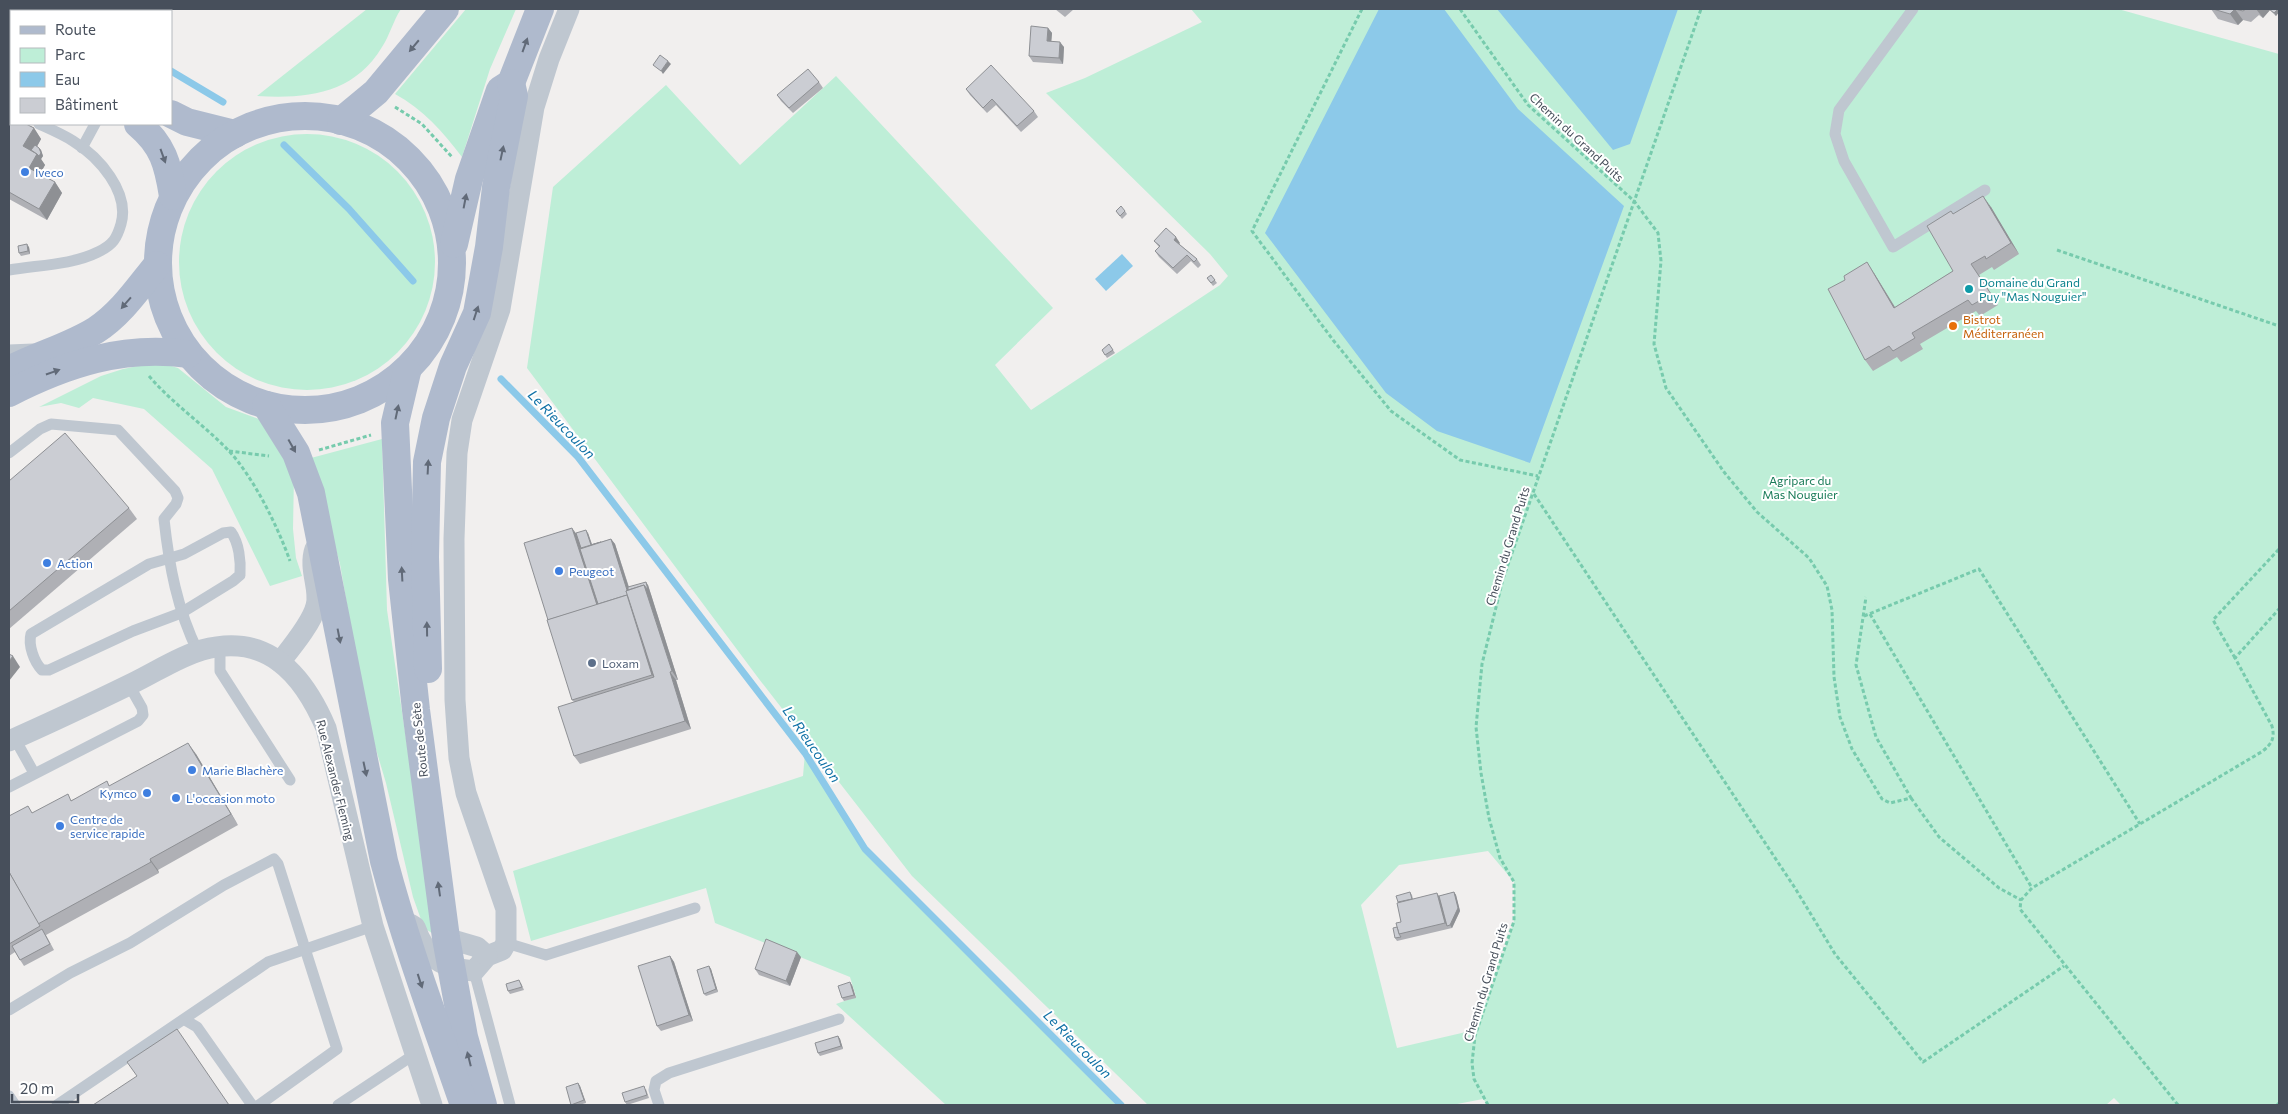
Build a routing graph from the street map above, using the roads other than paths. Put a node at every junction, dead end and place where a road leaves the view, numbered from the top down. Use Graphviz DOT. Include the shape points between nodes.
graph roads {
  1 [pos="446,9"];
  2 [pos="540,9"];
  3 [pos="569,9"];
  4 [pos="1913,9"];
  5 [pos="511,83"];
  6 [pos="172,114"];
  7 [pos="341,121"];
  8 [pos="41,125"];
  9 [pos="94,125"];
  10 [pos="139,125"];
  11 [pos="235,134"];
  12 [pos="82,148"];
  13 [pos="1984,190"];
  14 [pos="173,196"];
  15 [pos="453,248"];
  16 [pos="157,265"];
  17 [pos="9,270"];
  18 [pos="72,343"];
  19 [pos="9,350"];
  20 [pos="188,354"];
  21 [pos="9,370"];
  22 [pos="407,372"];
  23 [pos="9,393"];
  24 [pos="266,405"];
  25 [pos="9,453"];
  26 [pos="319,537"];
  27 [pos="168,558"];
  28 [pos="181,613"];
  29 [pos="220,648"];
  30 [pos="198,652"];
  31 [pos="280,662"];
  32 [pos="129,684"];
  33 [pos="416,710"];
  34 [pos="12,740"];
  35 [pos="34,773"];
  36 [pos="290,780"];
  37 [pos="9,787"];
  38 [pos="695,908"];
  39 [pos="399,918"];
  40 [pos="374,926"];
  41 [pos="446,938"];
  42 [pos="506,943"];
  43 [pos="305,948"];
  44 [pos="471,965"];
  45 [pos="9,1010"];
  46 [pos="839,1019"];
  47 [pos="184,1020"];
  48 [pos="416,1054"];
  49 [pos="9,1096"];
  50 [pos="15,1105"];
  51 [pos="57,1105"];
  52 [pos="252,1105"];
  53 [pos="259,1105"];
  54 [pos="338,1105"];
  55 [pos="432,1105"];
  56 [pos="464,1105"];
  57 [pos="483,1105"];
  58 [pos="510,1105"];
  59 [pos="659,1105"];
  1 -- 7 [label="main road, one-way" via="376,92"];
  5 -- 2 [label="main road, one-way"];
  3 -- 42 [label="street" via="534,107 500,309 462,420 457,453 455,700 459,758 466,793 506,909"];
  4 -- 13 [label="lane" via="1839,110 1835,134 1844,161 1893,247"];
  15 -- 5 [label="main road, one-way" via="469,179 500,90"];
  33 -- 5 [label="main road, one-way" via="428,688 428,462 436,418 453,366 477,313 514,96"];
  6 -- 11 [label="main road" via="187,122"];
  7 -- 11 [label="main road" via="314,116 287,117 260,123"];
  7 -- 15 [label="main road" via="388,141 426,177 439,199"];
  8 -- 12 [label="lane"];
  9 -- 12 [label="lane"];
  10 -- 14 [label="main road, one-way" via="154,137 161,150"];
  11 -- 14 [label="main road" via="200,160"];
  12 -- 17 [label="lane" via="100,163 116,186 125,211 117,239 99,252 78,260"];
  14 -- 16 [label="main road" via="161,229"];
  15 -- 22 [label="main road" via="452,286 444,315 435,336"];
  16 -- 18 [label="main road, one-way" via="120,310 98,329"];
  16 -- 20 [label="main road" via="165,312"];
  18 -- 19 [label="lane"];
  18 -- 21 [label="main road"];
  23 -- 20 [label="main road, one-way" via="87,360 137,352"];
  20 -- 24 [label="main road" via="220,382"];
  22 -- 24 [label="main road" via="371,396 330,409 287,410"];
  33 -- 22 [label="main road, Route de Sète, one-way" via="402,579 395,423"];
  24 -- 26 [label="main road, one-way" via="296,453 311,493"];
  25 -- 27 [label="lane" via="51,424 118,430 178,498 164,519"];
  26 -- 31 [label="street" via="312,558 317,606"];
  26 -- 39 [label="main road, one-way" via="384,861"];
  27 -- 28 [label="lane"];
  27 -- 28 [label="lane" via="184,554 223,533 231,532 236,539 240,574"];
  27 -- 28 [label="lane" via="115,582 31,634 29,641 38,666 49,670 133,631"];
  28 -- 30 [label="lane"];
  29 -- 30 [label="street, Rue Alexander Fleming"];
  29 -- 31 [label="street, Rue Alexander Fleming" via="244,647"];
  29 -- 36 [label="lane" via="220,671"];
  30 -- 32 [label="street, Rue Alexander Fleming"];
  31 -- 40 [label="street, Rue Alexander Fleming" via="299,678 326,728"];
  32 -- 34 [label="street, Rue Alexander Fleming"];
  32 -- 35 [label="lane" via="142,708 143,715 138,721"];
  41 -- 33 [label="main road, Route de Sète, one-way"];
  34 -- 35 [label="lane"];
  35 -- 37 [label="lane"];
  38 -- 42 [label="lane" via="546,955"];
  39 -- 44 [label="street" via="415,927 430,956"];
  39 -- 56 [label="main road, one-way"];
  40 -- 43 [label="lane"];
  40 -- 48 [label="street, Rue Alexander Fleming"];
  41 -- 44 [label="main road, Route de Sète"];
  41 -- 44 [label="street" via="477,947"];
  42 -- 44 [label="street" via="502,950"];
  43 -- 45 [label="lane" via="274,860 207,895 130,943 70,973"];
  43 -- 47 [label="lane" via="268,962"];
  43 -- 53 [label="lane" via="337,1049"];
  57 -- 44 [label="main road, Route de Sète, one-way" via="464,1037"];
  44 -- 58 [label="lane"];
  46 -- 59 [label="lane" via="669,1073 656,1081 654,1090"];
  47 -- 51 [label="lane"];
  47 -- 52 [label="lane" via="197,1027"];
  48 -- 54 [label="lane"];
  48 -- 55 [label="street, Rue Alexander Fleming"];
  49 -- 50 [label="lane"];
}
